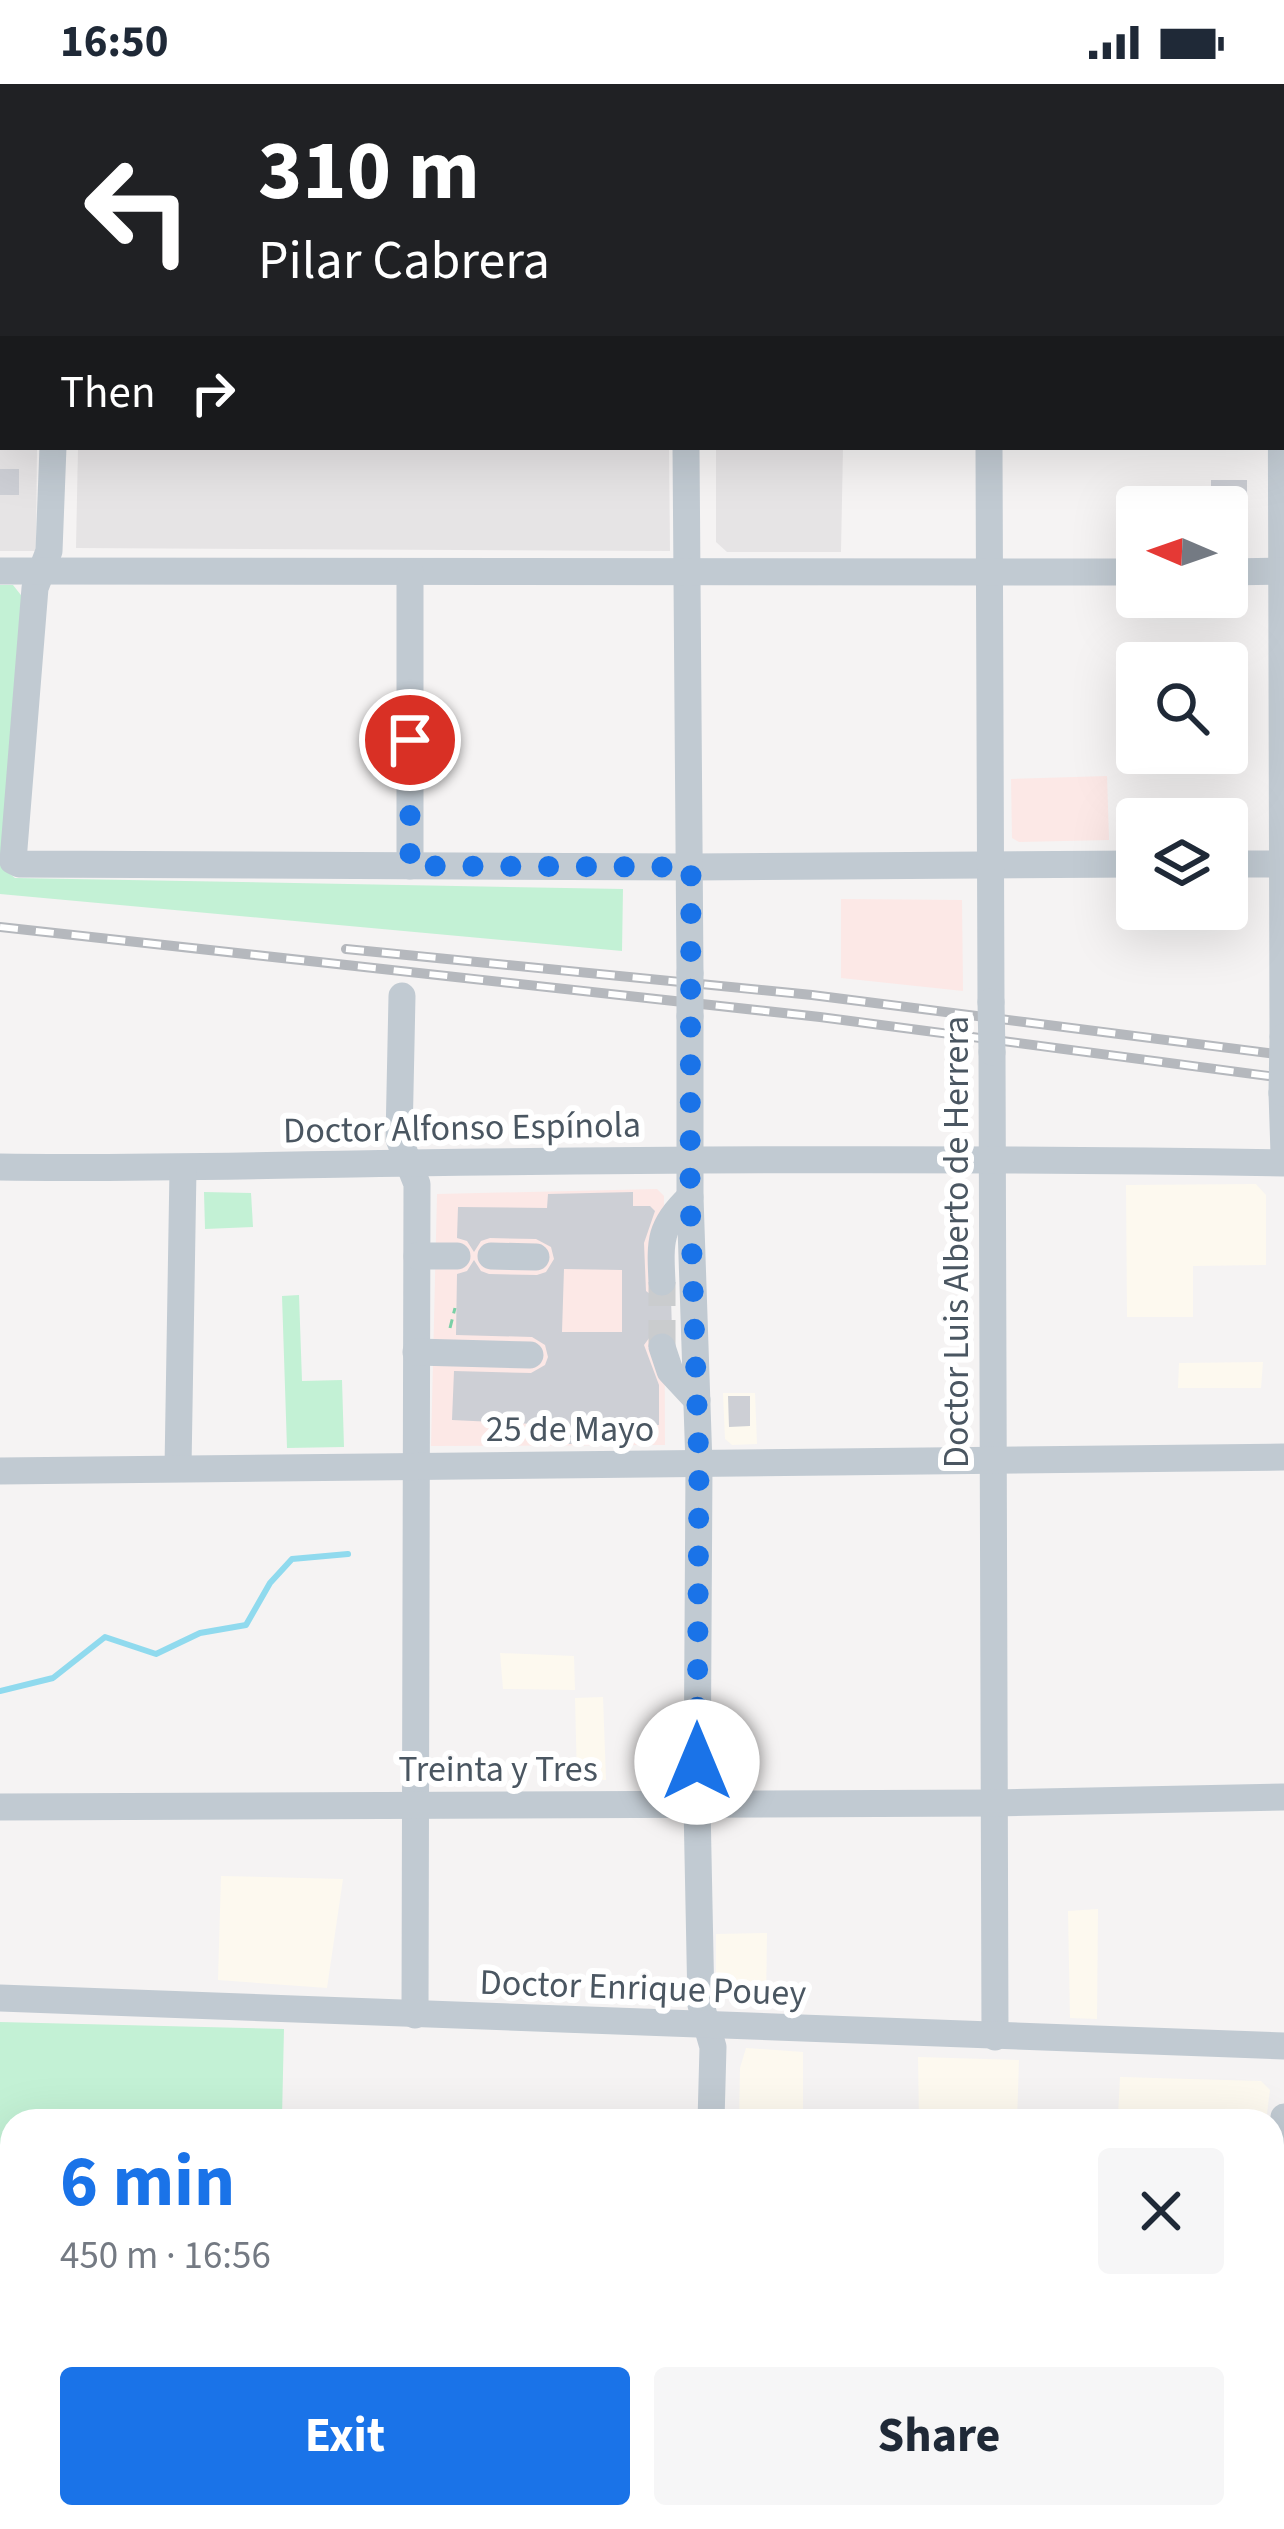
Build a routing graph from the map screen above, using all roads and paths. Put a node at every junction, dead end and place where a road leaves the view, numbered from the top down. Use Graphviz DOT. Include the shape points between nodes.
graph roads {
  1 [pos="53,450"];
  2 [pos="686,450"];
  3 [pos="989,450"];
  4 [pos="1283,450"];
  5 [pos="1284,571"];
  6 [pos="0,572"];
  7 [pos="41,572"];
  8 [pos="410,572"];
  9 [pos="1116,572"];
  10 [pos="1248,572"];
  11 [pos="688,573"];
  12 [pos="988,573"];
  13 [pos="988,864"];
  14 [pos="1116,864"];
  15 [pos="1248,864"];
  16 [pos="1284,864"];
  17 [pos="410,866"];
  18 [pos="691,867"];
  19 [pos="403,996"];
  20 [pos="1282,1037"];
  21 [pos="1282,1093"];
  22 [pos="992,1158"];
  23 [pos="1284,1158"];
  24 [pos="691,1161"];
  25 [pos="409,1163"];
  26 [pos="0,1167"];
  27 [pos="183,1169"];
  28 [pos="690,1197"];
  29 [pos="417,1256"];
  30 [pos="457,1256"];
  31 [pos="490,1256"];
  32 [pos="536,1256"];
  33 [pos="662,1282"];
  34 [pos="662,1347"];
  35 [pos="416,1352"];
  36 [pos="530,1355"];
  37 [pos="698,1400"];
  38 [pos="1284,1457"];
  39 [pos="992,1463"];
  40 [pos="699,1465"];
  41 [pos="415,1466"];
  42 [pos="178,1468"];
  43 [pos="0,1472"];
  44 [pos="1284,1797"];
  45 [pos="994,1803"];
  46 [pos="414,1804"];
  47 [pos="697,1805"];
  48 [pos="0,1807"];
  49 [pos="0,1998"];
  50 [pos="415,2015"];
  51 [pos="707,2026"];
  52 [pos="995,2037"];
  53 [pos="1284,2046"];
  54 [pos="711,2109"];
  1 -- 7 [label="street"];
  2 -- 11 [label="street"];
  3 -- 12 [label="street, Doctor Luis Alberto de Herrera"];
  4 -- 5 [label="street"];
  5 -- 10 [label="street"];
  5 -- 16 [label="street"];
  6 -- 7 [label="street"];
  7 -- 8 [label="street"];
  7 -- 17 [label="street" via="13,861"];
  8 -- 11 [label="street"];
  8 -- 17 [label="street"];
  9 -- 12 [label="street"];
  11 -- 12 [label="street"];
  11 -- 18 [label="street"];
  12 -- 13 [label="street, Doctor Luis Alberto de Herrera"];
  13 -- 14 [label="street"];
  13 -- 18 [label="street"];
  13 -- 22 [label="street, Doctor Luis Alberto de Herrera, bridge"];
  15 -- 16 [label="street"];
  16 -- 20 [label="street"];
  17 -- 18 [label="street"];
  18 -- 24 [label="street, bridge"];
  19 -- 25 [label="street" via="399,1139"];
  20 -- 21 [label="street, bridge"];
  21 -- 23 [label="street"];
  22 -- 23 [label="street, Doctor Alfonso Espínola"];
  22 -- 24 [label="street, Doctor Alfonso Espínola"];
  22 -- 39 [label="street, Doctor Luis Alberto de Herrera"];
  24 -- 25 [label="street, Doctor Alfonso Espínola"];
  24 -- 28 [label="street"];
  25 -- 27 [label="street, Doctor Alfonso Espínola"];
  25 -- 29 [label="street" via="417,1184"];
  26 -- 27 [label="street, Doctor Alfonso Espínola"];
  27 -- 42 [label="street"];
  28 -- 33 [label="street" via="663,1232"];
  28 -- 37 [label="street"];
  29 -- 30 [label="street"];
  29 -- 35 [label="street"];
  31 -- 32 [label="street"];
  34 -- 37 [label="street" via="670,1372"];
  35 -- 36 [label="street"];
  35 -- 41 [label="street"];
  37 -- 40 [label="street"];
  38 -- 39 [label="street, 25 de Mayo"];
  39 -- 40 [label="street, 25 de Mayo"];
  39 -- 45 [label="street, Doctor Luis Alberto de Herrera"];
  40 -- 41 [label="street, 25 de Mayo"];
  40 -- 47 [label="street"];
  41 -- 42 [label="street, 25 de Mayo"];
  41 -- 46 [label="street"];
  42 -- 43 [label="street, 25 de Mayo"];
  44 -- 45 [label="street, Treinta y Tres"];
  45 -- 47 [label="street, Treinta y Tres"];
  45 -- 52 [label="street, Doctor Luis Alberto de Herrera"];
  46 -- 47 [label="street, Treinta y Tres"];
  46 -- 48 [label="street, Treinta y Tres"];
  46 -- 50 [label="street"];
  47 -- 51 [label="street"];
  49 -- 50 [label="street, Doctor Enrique Pouey"];
  50 -- 51 [label="street, Doctor Enrique Pouey"];
  51 -- 52 [label="street, Doctor Enrique Pouey"];
  51 -- 54 [label="street"];
  52 -- 53 [label="street, Doctor Enrique Pouey"];
}
